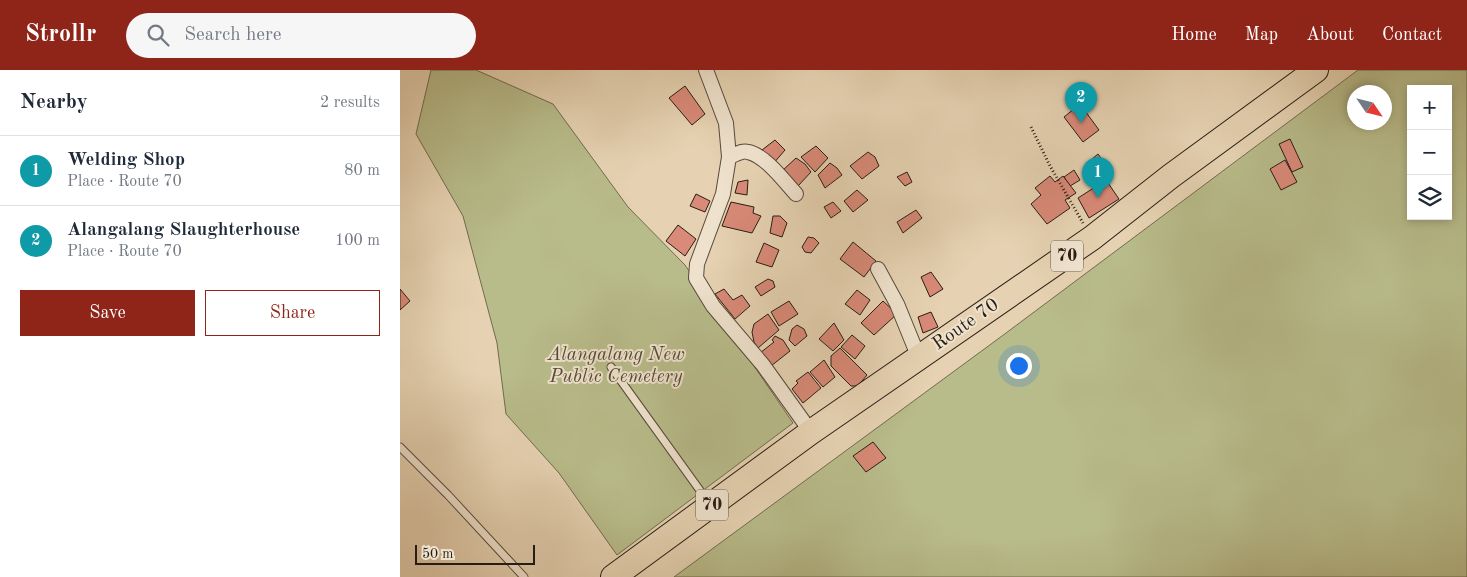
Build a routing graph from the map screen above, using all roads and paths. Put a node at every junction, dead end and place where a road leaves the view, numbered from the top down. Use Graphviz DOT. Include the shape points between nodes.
graph roads {
  1 [pos="706,70"];
  2 [pos="1316,70"];
  3 [pos="1031,127"];
  4 [pos="729,157"];
  5 [pos="796,194"];
  6 [pos="1092,238"];
  7 [pos="878,269"];
  8 [pos="919,358"];
  9 [pos="611,367"];
  10 [pos="810,432"];
  11 [pos="400,446"];
  12 [pos="711,505"];
  13 [pos="524,577"];
  14 [pos="612,577"];
  1 -- 4 [label="street" via="726,123"];
  2 -- 6 [label="highway, Route 70 / 70"];
  3 -- 6 [label="path"];
  4 -- 5 [label="street" via="748,151 775,170"];
  4 -- 10 [label="street" via="723,194 697,264 696,278 713,306 763,365"];
  6 -- 8 [label="highway, Route 70 / 70"];
  7 -- 8 [label="street" via="897,304"];
  8 -- 10 [label="highway, Route 70 / 70"];
  9 -- 12 [label="lane"];
  10 -- 12 [label="highway, Route 70 / 70"];
  11 -- 13 [label="lane"];
  12 -- 14 [label="highway, Route 70 / 70"];
}
